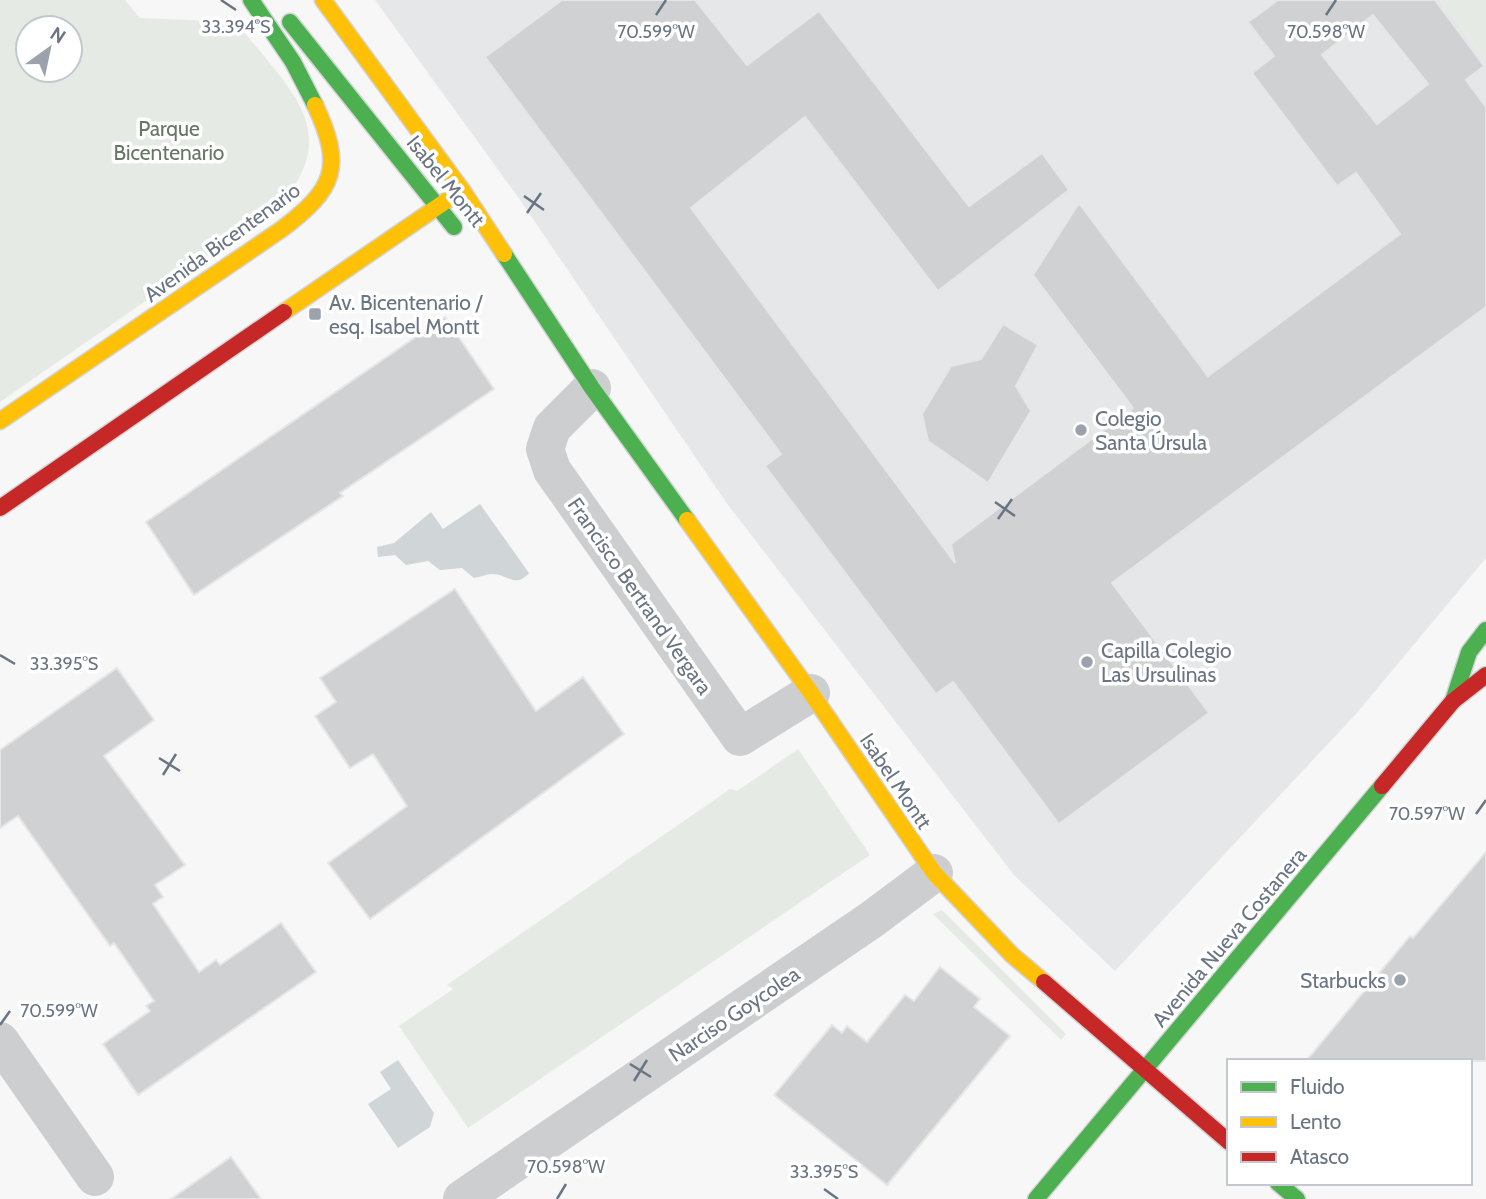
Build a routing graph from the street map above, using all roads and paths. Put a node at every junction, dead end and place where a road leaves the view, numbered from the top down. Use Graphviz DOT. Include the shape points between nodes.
graph roads {
  1 [pos="251,0"];
  2 [pos="267,0"];
  3 [pos="323,0"];
  4 [pos="462,190"];
  5 [pos="438,208"];
  6 [pos="466,240"];
  7 [pos="502,282"];
  8 [pos="592,388"];
  9 [pos="0,421"];
  10 [pos="0,508"];
  11 [pos="1486,630"];
  12 [pos="1486,675"];
  13 [pos="811,693"];
  14 [pos="1453,701"];
  15 [pos="933,873"];
  16 [pos="0,1041"];
  17 [pos="1144,1070"];
  18 [pos="1227,1140"];
  19 [pos="95,1177"];
  20 [pos="1280,1185"];
  21 [pos="462,1199"];
  22 [pos="1036,1199"];
  23 [pos="1297,1199"];
  1 -- 9 [label="main road, Avenida Bicentenario" via="314,99 332,160 329,182 311,207 282,229"];
  2 -- 5 [label="main road, Isabel Montt" via="295,28"];
  3 -- 4 [label="main road, Isabel Montt"];
  4 -- 5 [label="main road"];
  4 -- 8 [label="main road, Isabel Montt"];
  5 -- 6 [label="main road, Isabel Montt"];
  5 -- 10 [label="main road"];
  7 -- 8 [label="main road, Isabel Montt"];
  8 -- 13 [label="main road, Isabel Montt"];
  8 -- 13 [label="street, Francisco Bertrand Vergara" via="552,428 545,449 552,470 740,737"];
  11 -- 14 [label="main road, Avenida Nueva Costanera" via="1469,652"];
  12 -- 14 [label="main road, Avenida Nueva Costanera"];
  13 -- 15 [label="main road, Isabel Montt"];
  14 -- 17 [label="main road, Avenida Nueva Costanera"];
  15 -- 17 [label="main road, Isabel Montt" via="1012,955"];
  15 -- 21 [label="street, Narciso Goycolea" via="860,928"];
  16 -- 19 [label="street"];
  17 -- 18 [label="main road, Isabel Montt"];
  17 -- 22 [label="main road, Avenida Nueva Costanera"];
  20 -- 23 [label="main road"];
}
